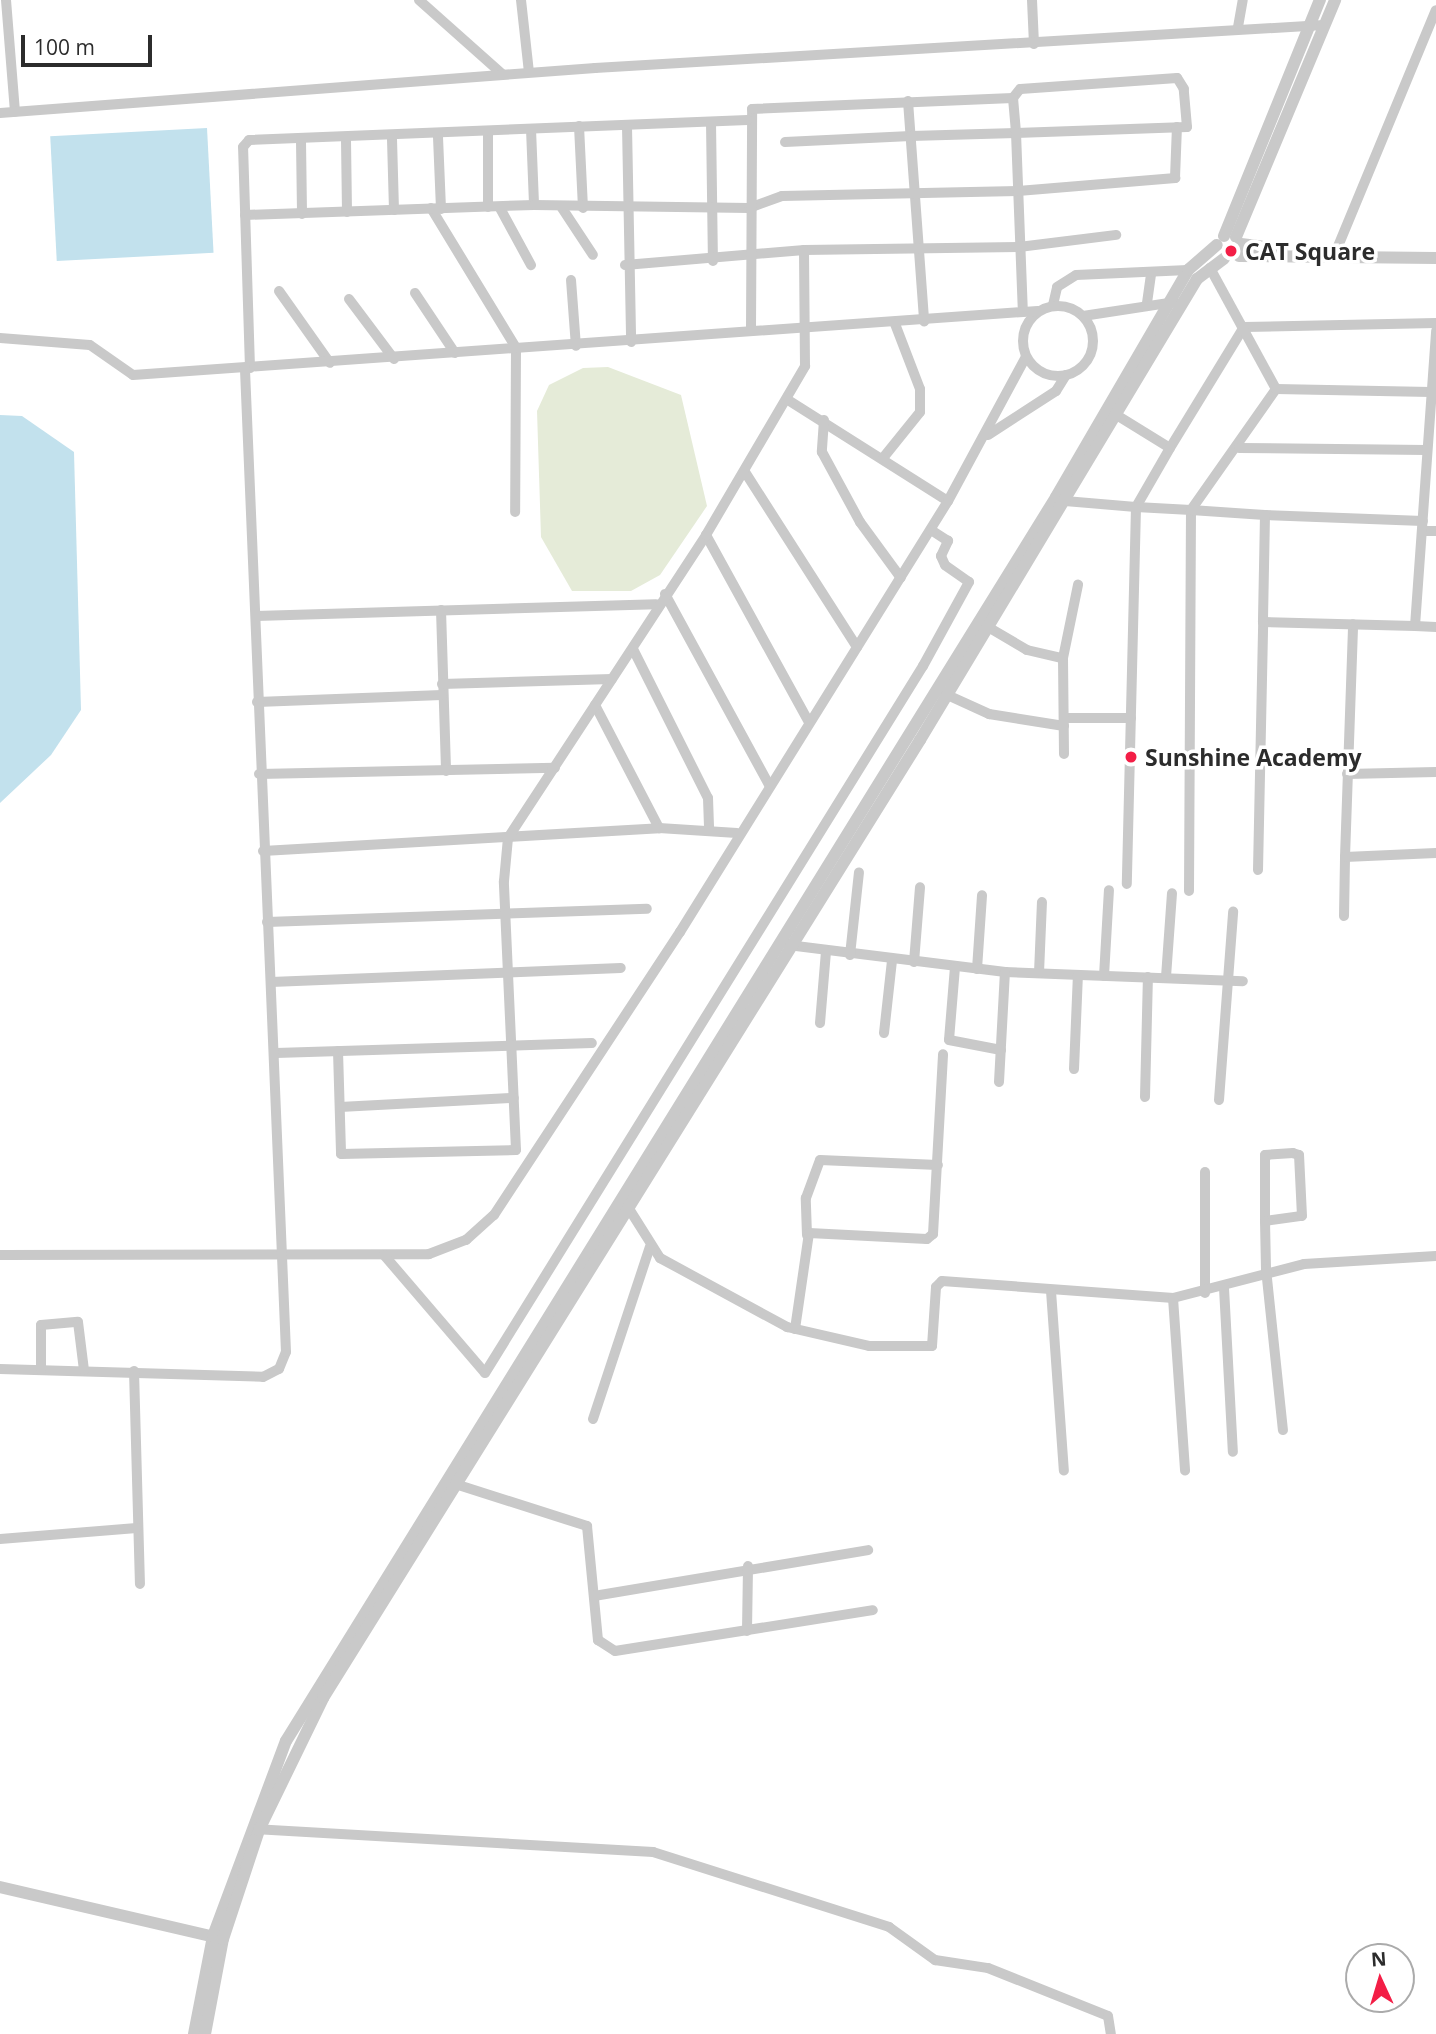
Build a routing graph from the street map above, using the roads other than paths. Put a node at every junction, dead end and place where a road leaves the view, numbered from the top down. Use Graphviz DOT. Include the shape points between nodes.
graph roads {
  1 [pos="6,0"];
  2 [pos="419,0"];
  3 [pos="521,0"];
  4 [pos="1032,0"];
  5 [pos="1243,0"];
  6 [pos="1320,0"];
  7 [pos="1335,0"];
  8 [pos="1436,10"];
  9 [pos="1324,25"];
  10 [pos="1309,26"];
  11 [pos="1238,27"];
  12 [pos="1034,44"];
  13 [pos="529,72"];
  14 [pos="502,74"];
  15 [pos="1013,98"];
  16 [pos="908,102"];
  17 [pos="15,112"];
  18 [pos="0,113"];
  19 [pos="748,120"];
  20 [pos="711,122"];
  21 [pos="579,126"];
  22 [pos="627,126"];
  23 [pos="1177,127"];
  24 [pos="531,129"];
  25 [pos="488,132"];
  26 [pos="1016,133"];
  27 [pos="911,136"];
  28 [pos="438,137"];
  29 [pos="392,139"];
  30 [pos="346,140"];
  31 [pos="301,141"];
  32 [pos="785,142"];
  33 [pos="1251,177"];
  34 [pos="1018,191"];
  35 [pos="914,195"];
  36 [pos="534,205"];
  37 [pos="624,205"];
  38 [pos="488,207"];
  39 [pos="436,208"];
  40 [pos="500,208"];
  41 [pos="562,208"];
  42 [pos="583,208"];
  43 [pos="749,208"];
  44 [pos="710,209"];
  45 [pos="394,210"];
  46 [pos="347,212"];
  47 [pos="302,214"];
  48 [pos="245,215"];
  49 [pos="1116,235"];
  50 [pos="1231,244"];
  51 [pos="1019,247"];
  52 [pos="804,250"];
  53 [pos="917,251"];
  54 [pos="1436,251"];
  55 [pos="1336,252"];
  56 [pos="593,255"];
  57 [pos="750,258"];
  58 [pos="1436,258"];
  59 [pos="713,261"];
  60 [pos="531,265"];
  61 [pos="625,265"];
  62 [pos="1210,268"];
  63 [pos="1188,270"];
  64 [pos="1151,274"];
  65 [pos="571,280"];
  66 [pos="279,290"];
  67 [pos="415,293"];
  68 [pos="349,299"];
  69 [pos="1147,303"];
  70 [pos="1176,303"];
  71 [pos="1053,306"];
  72 [pos="1038,311"];
  73 [pos="1023,312"];
  74 [pos="1010,313"];
  75 [pos="1083,316"];
  76 [pos="924,321"];
  77 [pos="1436,323"];
  78 [pos="895,324"];
  79 [pos="1244,327"];
  80 [pos="809,329"];
  81 [pos="751,330"];
  82 [pos="1436,331"];
  83 [pos="1023,334"];
  84 [pos="0,338"];
  85 [pos="631,342"];
  86 [pos="576,346"];
  87 [pos="516,348"];
  88 [pos="455,354"];
  89 [pos="1026,357"];
  90 [pos="394,359"];
  91 [pos="330,363"];
  92 [pos="248,368"];
  93 [pos="1066,375"];
  94 [pos="1276,389"];
  95 [pos="1431,393"];
  96 [pos="788,400"];
  97 [pos="1112,412"];
  98 [pos="824,420"];
  99 [pos="988,435"];
  100 [pos="1239,447"];
  101 [pos="1170,448"];
  102 [pos="1426,450"];
  103 [pos="883,458"];
  104 [pos="745,472"];
  105 [pos="948,501"];
  106 [pos="1065,501"];
  107 [pos="1136,507"];
  108 [pos="1192,510"];
  109 [pos="514,512"];
  110 [pos="1265,514"];
  111 [pos="1422,526"];
  112 [pos="931,530"];
  113 [pos="1436,531"];
  114 [pos="706,535"];
  115 [pos="901,578"];
  116 [pos="1078,586"];
  117 [pos="665,594"];
  118 [pos="656,604"];
  119 [pos="441,610"];
  120 [pos="256,616"];
  121 [pos="1263,622"];
  122 [pos="1353,624"];
  123 [pos="1415,626"];
  124 [pos="988,627"];
  125 [pos="1436,627"];
  126 [pos="857,647"];
  127 [pos="633,649"];
  128 [pos="1063,658"];
  129 [pos="612,679"];
  130 [pos="442,689"];
  131 [pos="941,692"];
  132 [pos="257,702"];
  133 [pos="595,705"];
  134 [pos="1131,718"];
  135 [pos="809,722"];
  136 [pos="1064,722"];
  137 [pos="1064,754"];
  138 [pos="555,768"];
  139 [pos="446,771"];
  140 [pos="1436,772"];
  141 [pos="260,774"];
  142 [pos="1347,774"];
  143 [pos="769,785"];
  144 [pos="659,828"];
  145 [pos="709,828"];
  146 [pos="737,833"];
  147 [pos="508,838"];
  148 [pos="263,851"];
  149 [pos="1436,853"];
  150 [pos="1345,857"];
  151 [pos="1258,870"];
  152 [pos="859,872"];
  153 [pos="1127,884"];
  154 [pos="920,887"];
  155 [pos="1109,890"];
  156 [pos="1189,891"];
  157 [pos="1172,893"];
  158 [pos="982,895"];
  159 [pos="1042,902"];
  160 [pos="647,909"];
  161 [pos="506,912"];
  162 [pos="1233,912"];
  163 [pos="1344,915"];
  164 [pos="267,922"];
  165 [pos="786,944"];
  166 [pos="826,951"];
  167 [pos="850,954"];
  168 [pos="892,960"];
  169 [pos="914,962"];
  170 [pos="955,967"];
  171 [pos="621,968"];
  172 [pos="977,969"];
  173 [pos="1005,972"];
  174 [pos="1039,973"];
  175 [pos="509,974"];
  176 [pos="1078,975"];
  177 [pos="1104,976"];
  178 [pos="1148,977"];
  179 [pos="1166,977"];
  180 [pos="1225,980"];
  181 [pos="1243,981"];
  182 [pos="271,982"];
  183 [pos="820,1023"];
  184 [pos="884,1032"];
  185 [pos="592,1043"];
  186 [pos="512,1045"];
  187 [pos="1000,1050"];
  188 [pos="338,1051"];
  189 [pos="276,1053"];
  190 [pos="943,1054"];
  191 [pos="1074,1069"];
  192 [pos="999,1082"];
  193 [pos="1144,1097"];
  194 [pos="514,1098"];
  195 [pos="1219,1100"];
  196 [pos="340,1107"];
  197 [pos="938,1165"];
  198 [pos="1205,1172"];
  199 [pos="624,1203"];
  200 [pos="1265,1221"];
  201 [pos="807,1235"];
  202 [pos="650,1247"];
  203 [pos="284,1253"];
  204 [pos="0,1255"];
  205 [pos="384,1255"];
  206 [pos="1436,1256"];
  207 [pos="1267,1276"];
  208 [pos="1224,1288"];
  209 [pos="1051,1291"];
  210 [pos="1205,1293"];
  211 [pos="1173,1298"];
  212 [pos="795,1329"];
  213 [pos="0,1369"];
  214 [pos="41,1370"];
  215 [pos="84,1370"];
  216 [pos="134,1371"];
  217 [pos="593,1419"];
  218 [pos="1283,1430"];
  219 [pos="1233,1452"];
  220 [pos="1063,1471"];
  221 [pos="1185,1471"];
  222 [pos="448,1482"];
  223 [pos="137,1528"];
  224 [pos="0,1539"];
  225 [pos="868,1550"];
  226 [pos="748,1566"];
  227 [pos="140,1584"];
  228 [pos="594,1596"];
  229 [pos="873,1610"];
  230 [pos="747,1631"];
  231 [pos="254,1829"];
  232 [pos="0,1887"];
  233 [pos="218,1938"];
  234 [pos="194,2034"];
  235 [pos="205,2034"];
  236 [pos="1111,2034"];
  1 -- 17 [label="street"];
  2 -- 14 [label="street"];
  3 -- 13 [label="street"];
  4 -- 12 [label="street"];
  5 -- 11 [label="street"];
  6 -- 10 [label="street"];
  7 -- 9 [label="street"];
  8 -- 55 [label="street"];
  9 -- 10 [label="street"];
  9 -- 33 [label="street"];
  10 -- 11 [label="street"];
  10 -- 33 [label="street"];
  11 -- 12 [label="street"];
  12 -- 13 [label="street"];
  13 -- 14 [label="street"];
  14 -- 17 [label="street"];
  15 -- 16 [label="street"];
  15 -- 23 [label="street" via="1020,89 1177,78 1184,89 1187,127"];
  15 -- 26 [label="street"];
  16 -- 19 [label="street" via="752,109"];
  16 -- 27 [label="street"];
  17 -- 18 [label="street"];
  19 -- 20 [label="street"];
  19 -- 43 [label="street"];
  20 -- 22 [label="street"];
  20 -- 44 [label="street"];
  21 -- 22 [label="street"];
  21 -- 24 [label="street"];
  21 -- 42 [label="street"];
  22 -- 37 [label="street"];
  23 -- 26 [label="street"];
  23 -- 34 [label="street" via="1175,178"];
  24 -- 25 [label="street"];
  24 -- 36 [label="street"];
  25 -- 28 [label="street"];
  25 -- 38 [label="street"];
  26 -- 27 [label="street"];
  26 -- 34 [label="street"];
  27 -- 32 [label="street"];
  27 -- 35 [label="street"];
  28 -- 29 [label="street"];
  28 -- 39 [label="street"];
  29 -- 30 [label="street"];
  29 -- 45 [label="street"];
  30 -- 31 [label="street"];
  30 -- 46 [label="street"];
  31 -- 47 [label="street"];
  31 -- 48 [label="street" via="246,143"];
  33 -- 50 [label="street"];
  34 -- 35 [label="street"];
  34 -- 51 [label="street"];
  35 -- 43 [label="street" via="782,195"];
  35 -- 53 [label="street"];
  36 -- 40 [label="street"];
  36 -- 41 [label="street"];
  37 -- 42 [label="street"];
  37 -- 44 [label="street"];
  37 -- 61 [label="street"];
  38 -- 39 [label="street"];
  38 -- 40 [label="street"];
  39 -- 45 [label="street"];
  39 -- 87 [label="street"];
  40 -- 60 [label="street"];
  41 -- 42 [label="street"];
  41 -- 56 [label="street"];
  43 -- 44 [label="street"];
  43 -- 57 [label="street"];
  44 -- 59 [label="street"];
  45 -- 46 [label="street"];
  46 -- 47 [label="street"];
  47 -- 48 [label="street"];
  48 -- 92 [label="street"];
  49 -- 51 [label="street"];
  50 -- 55 [label="street"];
  50 -- 62 [label="street" via="1224,259"];
  50 -- 63 [label="street"];
  51 -- 53 [label="street"];
  51 -- 73 [label="street"];
  52 -- 53 [label="street"];
  52 -- 57 [label="street"];
  52 -- 80 [label="street"];
  53 -- 76 [label="street"];
  54 -- 55 [label="street"];
  55 -- 58 [label="street"];
  57 -- 59 [label="street"];
  57 -- 81 [label="street"];
  59 -- 61 [label="street"];
  61 -- 85 [label="street"];
  62 -- 70 [label="street"];
  62 -- 79 [label="street"];
  63 -- 64 [label="street"];
  63 -- 70 [label="street"];
  64 -- 69 [label="street"];
  64 -- 71 [label="street" via="1076,275 1058,287"];
  65 -- 86 [label="street"];
  66 -- 91 [label="street"];
  67 -- 88 [label="street"];
  68 -- 90 [label="street"];
  69 -- 70 [label="street"];
  69 -- 75 [label="street"];
  70 -- 97 [label="street"];
  71 -- 72 [label="street"];
  71 -- 75 [label="street"];
  72 -- 73 [label="street"];
  72 -- 83 [label="street"];
  73 -- 74 [label="street"];
  74 -- 76 [label="street"];
  74 -- 83 [label="street"];
  75 -- 93 [label="street" via="1093,345 1084,364"];
  76 -- 78 [label="street"];
  77 -- 79 [label="street"];
  78 -- 80 [label="street"];
  78 -- 103 [label="street" via="920,388 920,412"];
  79 -- 94 [label="street"];
  79 -- 101 [label="street"];
  80 -- 81 [label="street"];
  80 -- 96 [label="street" via="805,366"];
  81 -- 85 [label="street"];
  82 -- 95 [label="street"];
  83 -- 89 [label="street"];
  84 -- 92 [label="street" via="90,345 133,375"];
  85 -- 86 [label="street"];
  86 -- 87 [label="street"];
  87 -- 88 [label="street"];
  87 -- 109 [label="street"];
  88 -- 90 [label="street"];
  89 -- 93 [label="street" via="1043,373"];
  89 -- 99 [label="street"];
  90 -- 91 [label="street"];
  91 -- 92 [label="street"];
  92 -- 120 [label="street"];
  93 -- 99 [label="street" via="1056,391"];
  94 -- 95 [label="street"];
  94 -- 100 [label="street"];
  95 -- 102 [label="street"];
  96 -- 98 [label="street"];
  96 -- 104 [label="street"];
  97 -- 101 [label="street"];
  97 -- 106 [label="street"];
  97 -- 131 [label="street"];
  98 -- 103 [label="street"];
  98 -- 115 [label="street" via="822,452 860,522"];
  99 -- 105 [label="street"];
  100 -- 102 [label="street"];
  100 -- 108 [label="street"];
  101 -- 107 [label="street"];
  102 -- 111 [label="street"];
  103 -- 105 [label="street"];
  104 -- 114 [label="street"];
  104 -- 126 [label="street"];
  105 -- 112 [label="street"];
  106 -- 107 [label="street"];
  106 -- 124 [label="street"];
  107 -- 108 [label="street"];
  107 -- 134 [label="street"];
  108 -- 110 [label="street"];
  108 -- 156 [label="street"];
  110 -- 111 [label="street"];
  110 -- 121 [label="street"];
  111 -- 113 [label="street"];
  111 -- 123 [label="street"];
  112 -- 115 [label="street"];
  112 -- 205 [label="street" via="948,541 941,556 945,565 968,582 923,666 485,1373"];
  114 -- 117 [label="street"];
  114 -- 135 [label="street"];
  115 -- 126 [label="street"];
  116 -- 128 [label="street"];
  117 -- 118 [label="street"];
  117 -- 143 [label="street"];
  118 -- 119 [label="street"];
  118 -- 127 [label="street"];
  119 -- 120 [label="street"];
  119 -- 130 [label="street"];
  120 -- 132 [label="street"];
  121 -- 122 [label="street"];
  121 -- 151 [label="street"];
  122 -- 123 [label="street"];
  122 -- 142 [label="street"];
  123 -- 125 [label="street"];
  124 -- 128 [label="street" via="1027,650"];
  124 -- 131 [label="street"];
  126 -- 135 [label="street"];
  127 -- 129 [label="street"];
  127 -- 145 [label="street" via="708,798"];
  128 -- 136 [label="street"];
  129 -- 130 [label="street"];
  129 -- 133 [label="street"];
  130 -- 132 [label="street"];
  130 -- 139 [label="street"];
  131 -- 136 [label="street" via="989,714"];
  131 -- 165 [label="street"];
  132 -- 141 [label="street"];
  133 -- 138 [label="street"];
  133 -- 144 [label="street"];
  134 -- 136 [label="street"];
  134 -- 153 [label="street"];
  135 -- 143 [label="street"];
  136 -- 137 [label="street"];
  138 -- 139 [label="street"];
  138 -- 147 [label="street"];
  139 -- 141 [label="street"];
  140 -- 142 [label="street"];
  141 -- 148 [label="street"];
  142 -- 150 [label="street"];
  143 -- 146 [label="street"];
  144 -- 145 [label="street"];
  144 -- 147 [label="street"];
  145 -- 146 [label="street"];
  146 -- 205 [label="street" via="680,932 494,1215 466,1240 429,1254"];
  147 -- 148 [label="street"];
  147 -- 161 [label="street"];
  148 -- 164 [label="street"];
  149 -- 150 [label="street"];
  150 -- 163 [label="street"];
  152 -- 167 [label="street"];
  154 -- 169 [label="street"];
  155 -- 177 [label="street"];
  157 -- 179 [label="street"];
  158 -- 172 [label="street"];
  159 -- 174 [label="street"];
  160 -- 161 [label="street"];
  161 -- 164 [label="street"];
  161 -- 175 [label="street"];
  162 -- 180 [label="street"];
  164 -- 182 [label="street"];
  165 -- 166 [label="street"];
  165 -- 199 [label="street"];
  166 -- 167 [label="street"];
  166 -- 183 [label="street"];
  167 -- 168 [label="street"];
  168 -- 169 [label="street"];
  168 -- 184 [label="street"];
  169 -- 170 [label="street"];
  170 -- 172 [label="street"];
  170 -- 187 [label="street" via="949,1040"];
  171 -- 175 [label="street"];
  172 -- 173 [label="street"];
  173 -- 174 [label="street"];
  173 -- 187 [label="street"];
  174 -- 176 [label="street"];
  175 -- 182 [label="street"];
  175 -- 186 [label="street"];
  176 -- 177 [label="street"];
  176 -- 191 [label="street"];
  177 -- 178 [label="street"];
  178 -- 179 [label="street"];
  178 -- 193 [label="street"];
  179 -- 180 [label="street"];
  180 -- 181 [label="street"];
  180 -- 195 [label="street"];
  182 -- 189 [label="street"];
  185 -- 186 [label="street"];
  186 -- 188 [label="street"];
  186 -- 194 [label="street"];
  187 -- 192 [label="street"];
  188 -- 189 [label="street"];
  188 -- 196 [label="street"];
  189 -- 203 [label="street"];
  190 -- 197 [label="street"];
  194 -- 196 [label="street"];
  194 -- 196 [label="street" via="516,1150 341,1154"];
  197 -- 201 [label="street" via="820,1160 806,1198"];
  197 -- 201 [label="street" via="933,1234 927,1239"];
  198 -- 210 [label="street"];
  199 -- 202 [label="street"];
  199 -- 222 [label="street"];
  200 -- 200 [label="street" via="1302,1216 1299,1155 1265,1155"];
  200 -- 207 [label="street"];
  201 -- 212 [label="street"];
  202 -- 212 [label="street" via="681,1271"];
  202 -- 217 [label="street"];
  203 -- 204 [label="street"];
  203 -- 205 [label="street"];
  203 -- 216 [label="street" via="285,1352 279,1369 263,1377"];
  206 -- 207 [label="street" via="1327,1261"];
  207 -- 208 [label="street"];
  207 -- 218 [label="street"];
  208 -- 210 [label="street"];
  208 -- 219 [label="street"];
  209 -- 211 [label="street"];
  209 -- 212 [label="street" via="942,1281 936,1286 932,1346 869,1346"];
  209 -- 220 [label="street"];
  210 -- 211 [label="street"];
  211 -- 221 [label="street"];
  213 -- 214 [label="street"];
  214 -- 215 [label="street"];
  214 -- 215 [label="street" via="41,1325 78,1322"];
  215 -- 216 [label="street"];
  216 -- 223 [label="street"];
  222 -- 228 [label="street" via="582,1521 587,1526"];
  222 -- 231 [label="street" via="295,1748"];
  223 -- 224 [label="street"];
  223 -- 227 [label="street"];
  225 -- 226 [label="street"];
  226 -- 228 [label="street"];
  226 -- 230 [label="street"];
  228 -- 230 [label="street" via="598,1640 615,1651"];
  229 -- 230 [label="street"];
  231 -- 233 [label="street"];
  231 -- 236 [label="street" via="653,1852 889,1927 934,1960 988,1968 1108,2016"];
  232 -- 233 [label="street"];
  233 -- 234 [label="street"];
  233 -- 235 [label="street"];
}
